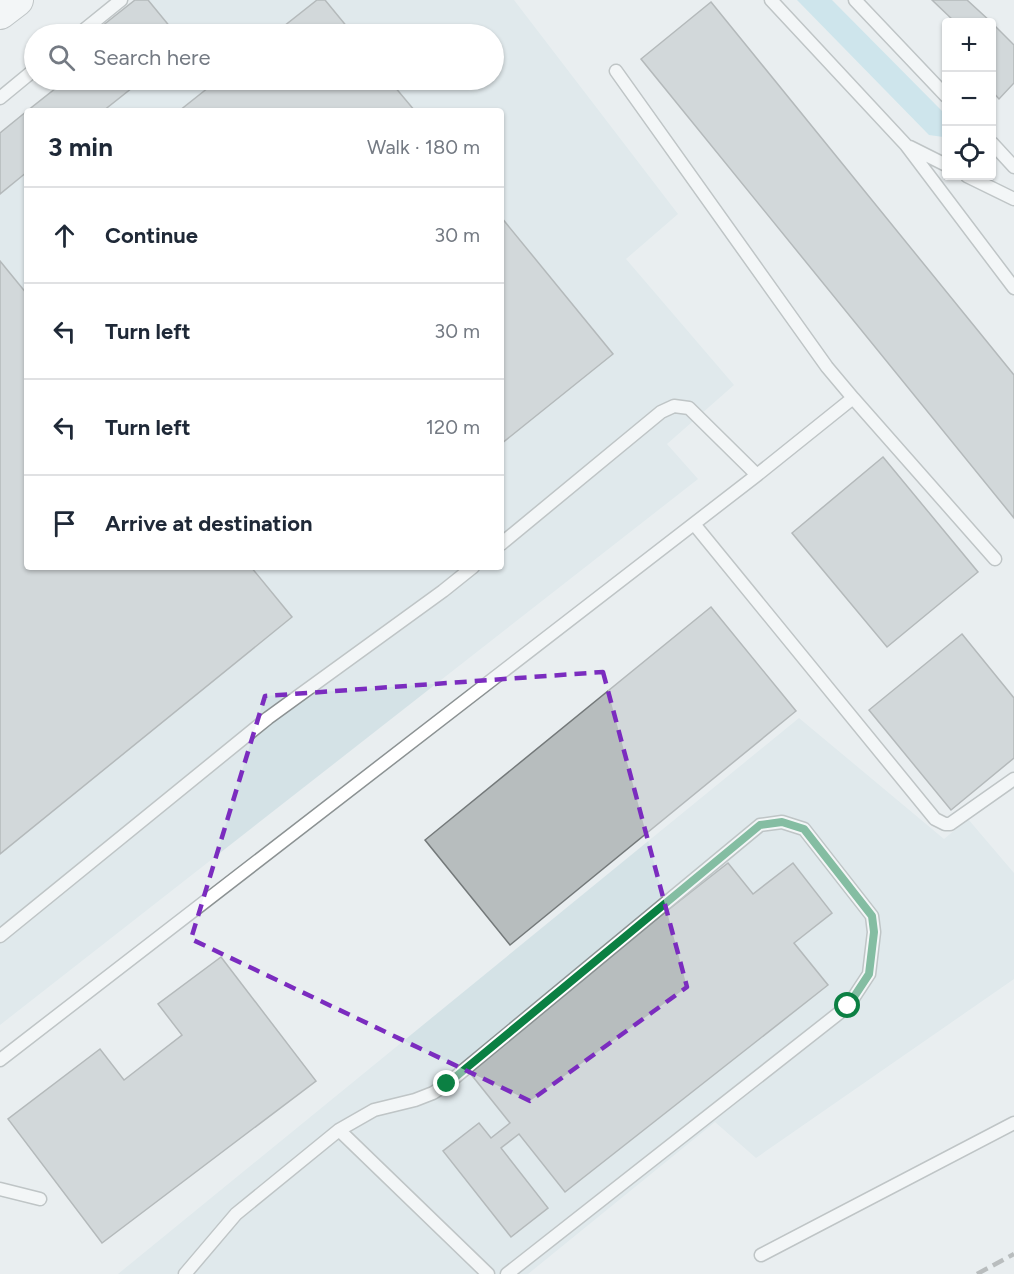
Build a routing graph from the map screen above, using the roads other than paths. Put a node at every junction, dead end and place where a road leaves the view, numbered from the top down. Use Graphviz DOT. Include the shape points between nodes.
graph roads {
  1 [pos="17,0"];
  2 [pos="121,0"];
  3 [pos="771,0"];
  4 [pos="855,0"];
  5 [pos="0,13"];
  6 [pos="91,24"];
  7 [pos="616,71"];
  8 [pos="24,78"];
  9 [pos="942,92"];
  10 [pos="0,98"];
  11 [pos="906,145"];
  12 [pos="996,147"];
  13 [pos="942,163"];
  14 [pos="1014,167"];
  15 [pos="975,180"];
  16 [pos="1014,199"];
  17 [pos="1014,288"];
  18 [pos="853,398"];
  19 [pos="757,475"];
  20 [pos="694,524"];
  21 [pos="504,542"];
  22 [pos="995,559"];
  23 [pos="469,570"];
  24 [pos="1014,779"];
  25 [pos="0,936"];
  26 [pos="0,1060"];
  27 [pos="1014,1123"];
  28 [pos="339,1130"];
  29 [pos="0,1189"];
  30 [pos="40,1199"];
  31 [pos="760,1255"];
  32 [pos="185,1274"];
  33 [pos="488,1274"];
  34 [pos="507,1274"];
  1 -- 5 [label="main road"];
  2 -- 6 [label="lane"];
  3 -- 11 [label="lane"];
  4 -- 9 [label="lane"];
  7 -- 18 [label="lane"];
  8 -- 10 [label="lane"];
  11 -- 13 [label="lane"];
  11 -- 17 [label="lane"];
  12 -- 14 [label="lane"];
  15 -- 16 [label="lane"];
  18 -- 19 [label="lane"];
  18 -- 22 [label="lane"];
  19 -- 20 [label="lane"];
  19 -- 21 [label="lane" via="689,408 674,406 661,412"];
  20 -- 24 [label="lane" via="935,819 950,824"];
  20 -- 26 [label="lane"];
  23 -- 25 [label="lane" via="268,718"];
  27 -- 31 [label="lane"];
  28 -- 32 [label="lane" via="236,1214"];
  28 -- 33 [label="lane"];
  28 -- 34 [label="lane" via="374,1110 415,1100 447,1084 760,825 782,822 804,829 872,916 869,974 848,1006"];
  29 -- 30 [label="lane"];
}
